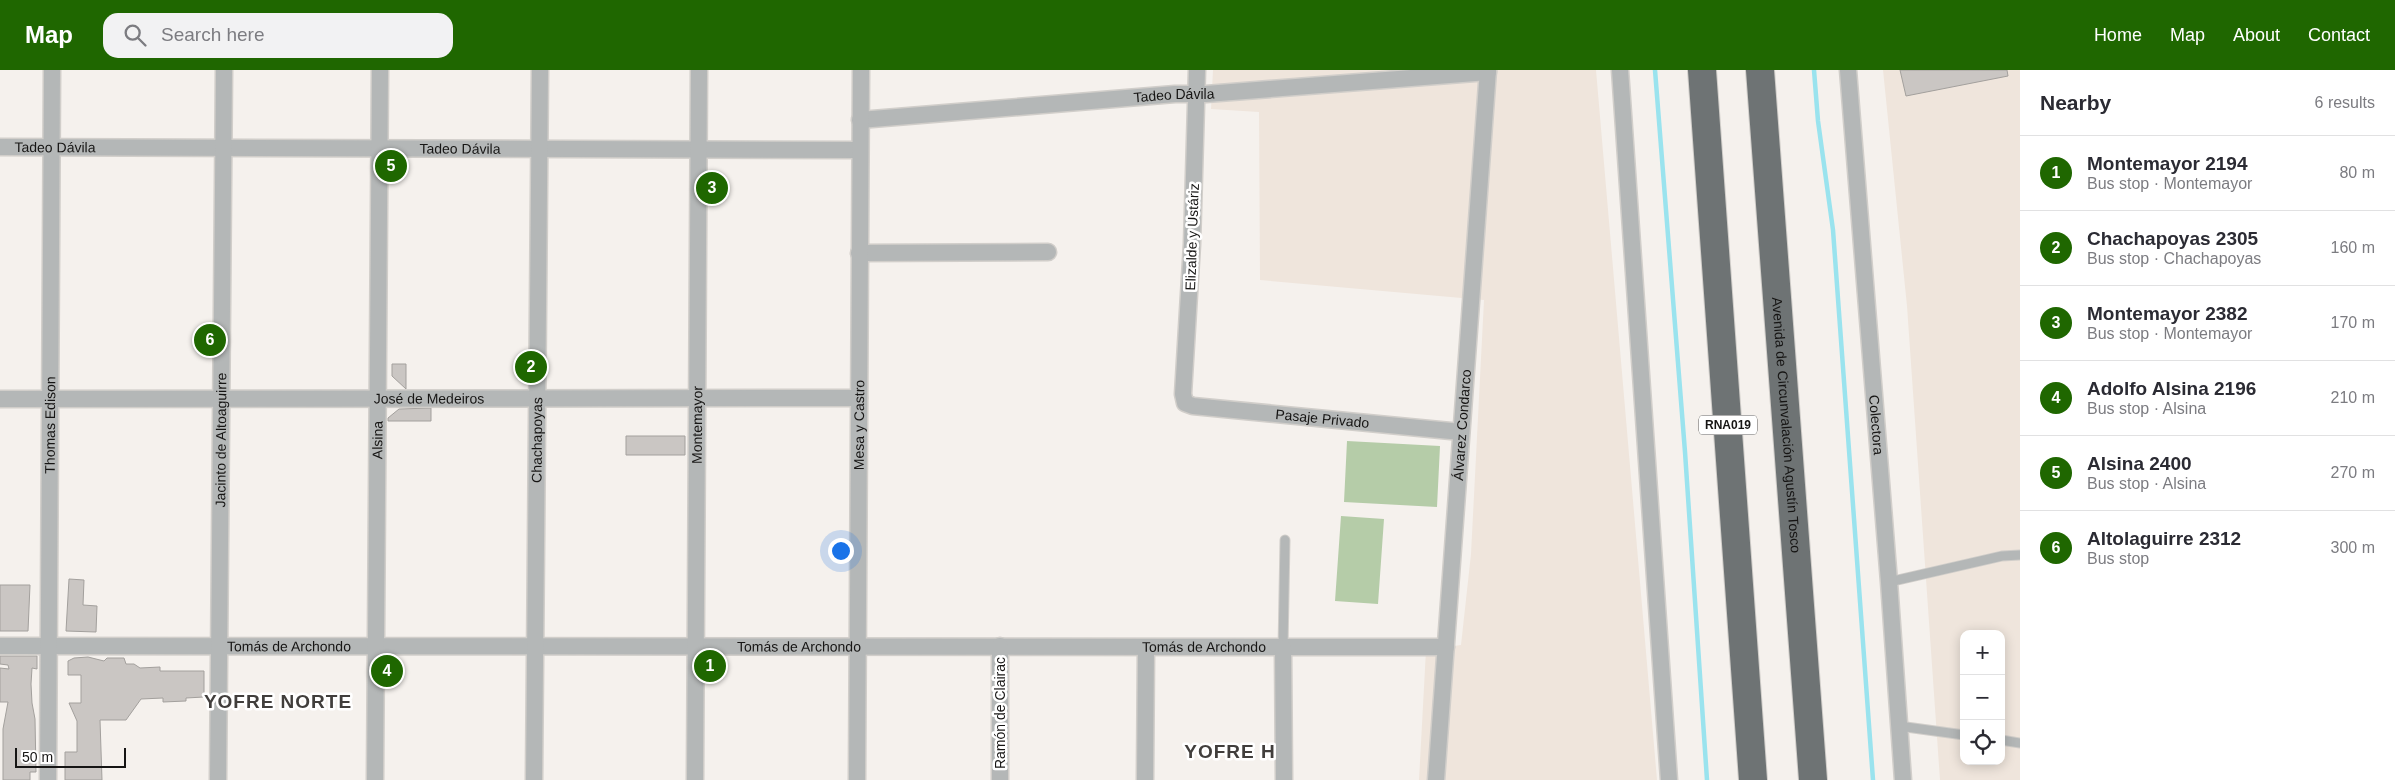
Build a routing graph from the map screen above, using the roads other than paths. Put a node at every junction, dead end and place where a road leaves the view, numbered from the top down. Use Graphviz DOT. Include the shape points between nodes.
graph roads {
  1 [pos="52,70"];
  2 [pos="224,70"];
  3 [pos="380,70"];
  4 [pos="540,70"];
  5 [pos="699,70"];
  6 [pos="861,70"];
  7 [pos="1197,70"];
  8 [pos="1620,70"];
  9 [pos="1702,70"];
  10 [pos="1760,70"];
  11 [pos="1848,70"];
  12 [pos="1488,71"];
  13 [pos="1196,94"];
  14 [pos="860,120"];
  15 [pos="0,147"];
  16 [pos="51,147"];
  17 [pos="380,148"];
  18 [pos="539,148"];
  19 [pos="223,149"];
  20 [pos="699,149"];
  21 [pos="860,150"];
  22 [pos="1048,252"];
  23 [pos="859,253"];
  24 [pos="698,398"];
  25 [pos="858,398"];
  26 [pos="0,399"];
  27 [pos="49,399"];
  28 [pos="378,399"];
  29 [pos="537,399"];
  30 [pos="221,400"];
  31 [pos="1185,403"];
  32 [pos="1462,432"];
  33 [pos="1789,449"];
  34 [pos="1285,540"];
  35 [pos="2020,555"];
  36 [pos="1889,582"];
  37 [pos="696,645"];
  38 [pos="857,645"];
  39 [pos="0,646"];
  40 [pos="48,646"];
  41 [pos="219,646"];
  42 [pos="376,646"];
  43 [pos="535,646"];
  44 [pos="1000,646"];
  45 [pos="1446,647"];
  46 [pos="1146,648"];
  47 [pos="1284,648"];
  48 [pos="1749,722"];
  49 [pos="1899,726"];
  50 [pos="1960,734"];
  51 [pos="2005,741"];
  52 [pos="2020,743"];
  53 [pos="48,780"];
  54 [pos="218,780"];
  55 [pos="375,780"];
  56 [pos="534,780"];
  57 [pos="695,780"];
  58 [pos="856,780"];
  59 [pos="1000,780"];
  60 [pos="1145,780"];
  61 [pos="1284,780"];
  62 [pos="1436,780"];
  63 [pos="1669,780"];
  64 [pos="1742,780"];
  65 [pos="1754,780"];
  66 [pos="1813,780"];
  67 [pos="1830,780"];
  68 [pos="1902,780"];
  1 -- 16 [label="street, Thomas Edison"];
  2 -- 19 [label="street, Jacinto de Altoaguirre"];
  3 -- 17 [label="street, Alsina"];
  4 -- 18 [label="street, Chachapoyas"];
  5 -- 20 [label="street, Montemayor"];
  6 -- 14 [label="street, Mesa y Castro"];
  7 -- 13 [label="street, Elizalde y Ustáriz"];
  8 -- 63 [label="street"];
  9 -- 48 [label="highway, RNA019"];
  10 -- 33 [label="highway, Avenida de Circunvalación Agustín Tosco"];
  11 -- 36 [label="street, Colectora"];
  12 -- 13 [label="street, Tadeo Dávila"];
  12 -- 32 [label="street, Álvarez Condarco"];
  13 -- 14 [label="street, Tadeo Dávila"];
  13 -- 31 [label="street, Elizalde y Ustáriz"];
  14 -- 21 [label="street, Mesa y Castro"];
  15 -- 16 [label="street, Tadeo Dávila"];
  16 -- 19 [label="street, Tadeo Dávila"];
  16 -- 27 [label="street, Thomas Edison"];
  17 -- 18 [label="street, Tadeo Dávila"];
  17 -- 19 [label="street, Tadeo Dávila"];
  17 -- 28 [label="street, Alsina"];
  18 -- 20 [label="street, Tadeo Dávila"];
  18 -- 29 [label="street, Chachapoyas"];
  19 -- 30 [label="street, Jacinto de Altoaguirre"];
  20 -- 21 [label="street, Tadeo Dávila"];
  20 -- 24 [label="street, Montemayor"];
  21 -- 23 [label="street, Mesa y Castro"];
  22 -- 23 [label="street"];
  23 -- 25 [label="street, Mesa y Castro"];
  24 -- 25 [label="street, José de Medeiros"];
  24 -- 29 [label="street, José de Medeiros"];
  24 -- 37 [label="street, Montemayor"];
  25 -- 38 [label="street, Mesa y Castro"];
  26 -- 27 [label="street, José de Medeiros"];
  27 -- 30 [label="street, José de Medeiros"];
  27 -- 40 [label="street, Thomas Edison"];
  28 -- 29 [label="street, José de Medeiros"];
  28 -- 30 [label="street, José de Medeiros"];
  28 -- 42 [label="street, Alsina"];
  29 -- 43 [label="street, Chachapoyas"];
  30 -- 41 [label="street, Jacinto de Altoaguirre"];
  31 -- 32 [label="street, Pasaje Privado"];
  32 -- 45 [label="street, Álvarez Condarco"];
  33 -- 66 [label="highway, Avenida de Circunvalación Agustín Tosco"];
  33 -- 67 [label="highway" via="1811,547"];
  34 -- 47 [label="lane"];
  35 -- 36 [label="lane" via="2002,556"];
  36 -- 49 [label="street, Colectora"];
  37 -- 38 [label="street, Tomás de Archondo"];
  37 -- 43 [label="street, Tomás de Archondo"];
  37 -- 57 [label="street, Montemayor"];
  38 -- 44 [label="street, Tomás de Archondo"];
  38 -- 58 [label="street, Mesa y Castro"];
  39 -- 40 [label="street, Tomás de Archondo"];
  40 -- 41 [label="street, Tomás de Archondo"];
  40 -- 53 [label="street, Thomas Edison"];
  41 -- 42 [label="street, Tomás de Archondo"];
  41 -- 54 [label="street, Jacinto de Altoaguirre"];
  42 -- 43 [label="street, Tomás de Archondo"];
  42 -- 55 [label="street, Alsina"];
  43 -- 56 [label="street, Chachapoyas"];
  44 -- 46 [label="street, Tomás de Archondo"];
  44 -- 59 [label="street, Ramón de Clairac"];
  45 -- 47 [label="street, Tomás de Archondo"];
  45 -- 62 [label="street, Álvarez Condarco"];
  46 -- 47 [label="street, Tomás de Archondo"];
  46 -- 60 [label="street"];
  47 -- 61 [label="street"];
  48 -- 64 [label="highway"];
  48 -- 65 [label="highway, RNA019"];
  49 -- 50 [label="lane"];
  49 -- 68 [label="street, Colectora"];
  51 -- 52 [label="lane"];
}
